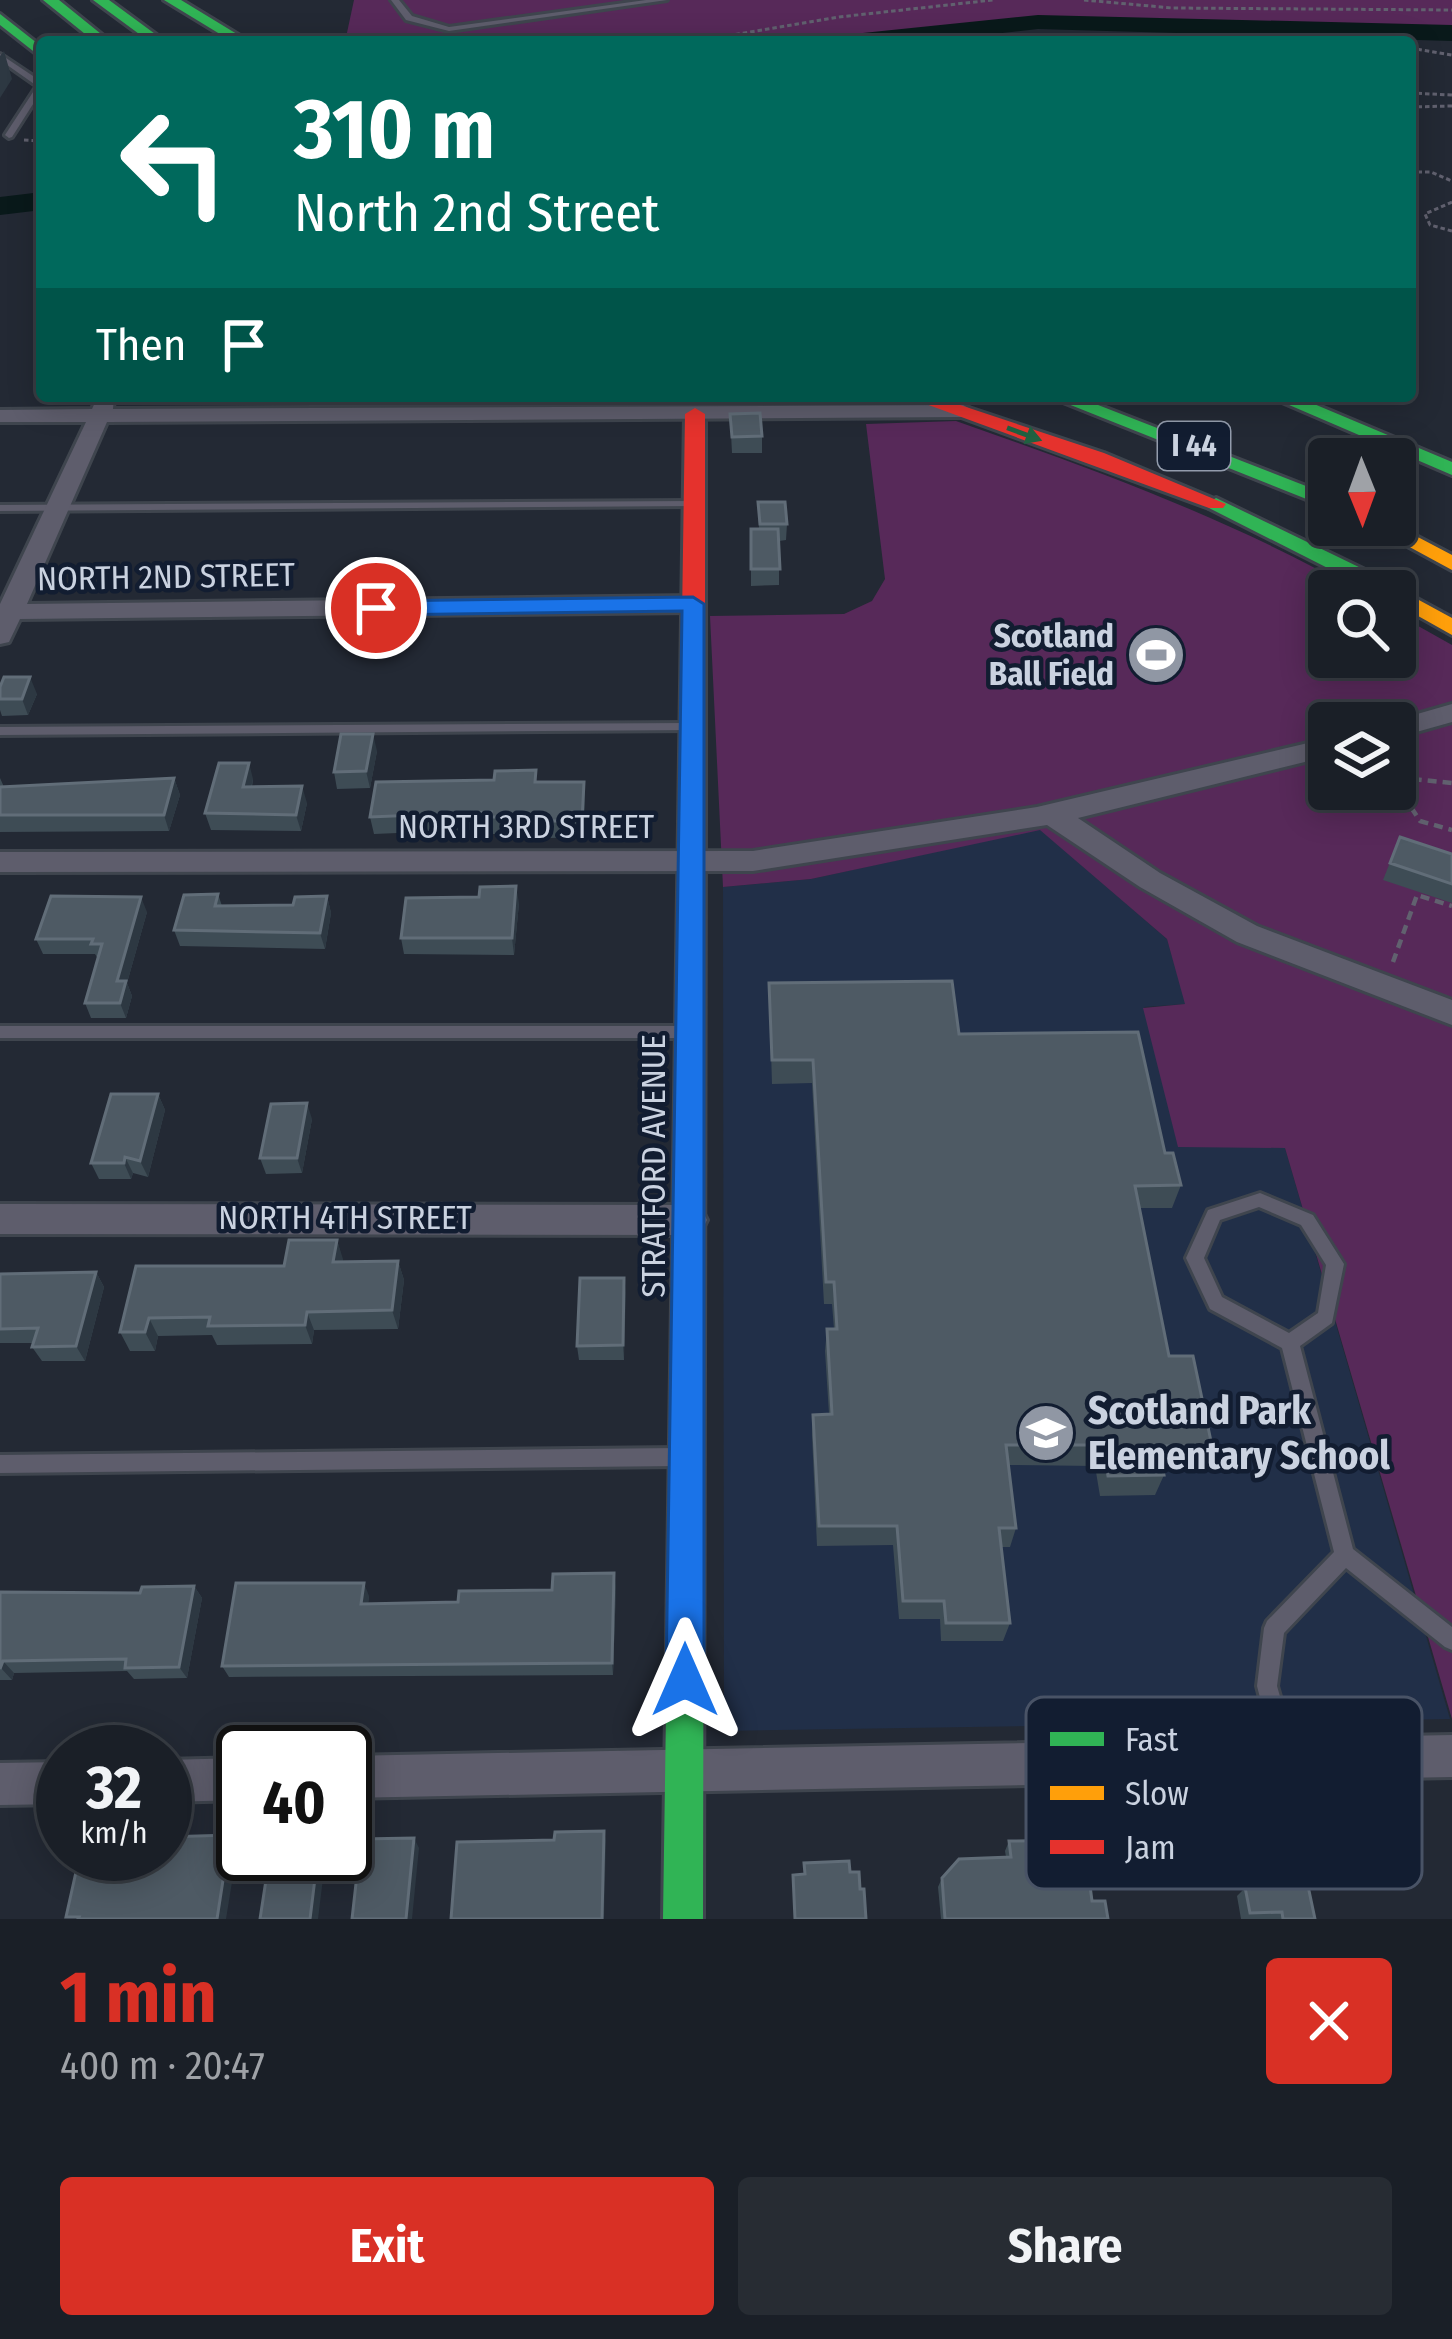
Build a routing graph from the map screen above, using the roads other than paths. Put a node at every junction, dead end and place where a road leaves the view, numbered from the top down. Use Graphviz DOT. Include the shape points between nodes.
graph roads {
  1 [pos="100,0"];
  2 [pos="112,0"];
  3 [pos="171,0"];
  4 [pos="394,0"];
  5 [pos="663,0"];
  6 [pos="51,3"];
  7 [pos="0,18"];
  8 [pos="130,23"];
  9 [pos="96,36"];
  10 [pos="150,36"];
  11 [pos="233,36"];
  12 [pos="36,49"];
  13 [pos="0,54"];
  14 [pos="36,80"];
  15 [pos="36,91"];
  16 [pos="7,133"];
  17 [pos="934,402"];
  18 [pos="1073,402"];
  19 [pos="1292,402"];
  20 [pos="104,406"];
  21 [pos="963,411"];
  22 [pos="695,414"];
  23 [pos="0,416"];
  24 [pos="1452,470"];
  25 [pos="1308,494"];
  26 [pos="694,504"];
  27 [pos="56,507"];
  28 [pos="0,508"];
  29 [pos="1416,545"];
  30 [pos="1452,564"];
  31 [pos="1350,570"];
  32 [pos="693,604"];
  33 [pos="1416,606"];
  34 [pos="6,612"];
  35 [pos="1452,628"];
  36 [pos="0,636"];
  37 [pos="1452,713"];
  38 [pos="1416,723"];
  39 [pos="692,727"];
  40 [pos="0,731"];
  41 [pos="1308,752"];
  42 [pos="1048,812"];
  43 [pos="0,862"];
  44 [pos="691,863"];
  45 [pos="1452,1013"];
  46 [pos="0,1032"];
  47 [pos="690,1032"];
  48 [pos="0,1219"];
  49 [pos="690,1220"];
  50 [pos="1290,1342"];
  51 [pos="688,1457"];
  52 [pos="0,1464"];
  53 [pos="1345,1555"];
  54 [pos="1452,1640"];
  55 [pos="1270,1697"];
  56 [pos="1452,1756"];
  57 [pos="1422,1757"];
  58 [pos="1026,1764"];
  59 [pos="684,1770"];
  60 [pos="372,1776"];
  61 [pos="36,1783"];
  62 [pos="0,1784"];
  63 [pos="683,1919"];
  1 -- 8 [label="main road"];
  2 -- 8 [label="main road"];
  3 -- 11 [label="main road"];
  4 -- 5 [label="lane" via="409,18 449,29"];
  6 -- 9 [label="main road"];
  7 -- 12 [label="main road"];
  8 -- 10 [label="main road"];
  12 -- 13 [label="lane"];
  13 -- 14 [label="lane"];
  15 -- 16 [label="lane"];
  17 -- 21 [label="main road"];
  18 -- 25 [label="main road, I 44"];
  19 -- 24 [label="main road"];
  20 -- 22 [label="street"];
  20 -- 23 [label="street"];
  20 -- 27 [label="street"];
  21 -- 22 [label="street"];
  21 -- 31 [label="main road, one-way" via="1172,488"];
  22 -- 26 [label="main road, STRATFORD AVENUE"];
  26 -- 27 [label="lane"];
  26 -- 32 [label="main road, STRATFORD AVENUE"];
  27 -- 28 [label="lane"];
  27 -- 34 [label="street"];
  29 -- 30 [label="main road"];
  32 -- 34 [label="street, NORTH 2ND STREET"];
  32 -- 39 [label="main road, STRATFORD AVENUE"];
  33 -- 35 [label="main road"];
  34 -- 36 [label="street"];
  37 -- 38 [label="street"];
  39 -- 40 [label="lane"];
  39 -- 44 [label="main road, STRATFORD AVENUE"];
  41 -- 42 [label="street, NORTH 3RD STREET"];
  42 -- 44 [label="street, NORTH 3RD STREET" via="840,852"];
  42 -- 45 [label="street" via="1246,934"];
  43 -- 44 [label="street, NORTH 3RD STREET"];
  44 -- 47 [label="main road, STRATFORD AVENUE"];
  46 -- 47 [label="lane"];
  47 -- 49 [label="main road, STRATFORD AVENUE"];
  48 -- 49 [label="street, NORTH 4TH STREET"];
  49 -- 51 [label="main road, STRATFORD AVENUE"];
  50 -- 50 [label="lane" via="1326,1317 1335,1264 1307,1220 1260,1200 1214,1215 1195,1258 1216,1303"];
  50 -- 53 [label="lane"];
  51 -- 52 [label="lane"];
  51 -- 59 [label="main road, STRATFORD AVENUE"];
  53 -- 54 [label="lane"];
  53 -- 55 [label="lane" via="1274,1628"];
  56 -- 57 [label="street"];
  58 -- 59 [label="street"];
  59 -- 60 [label="street"];
  59 -- 63 [label="main road, STRATFORD AVENUE"];
  61 -- 62 [label="street"];
}
